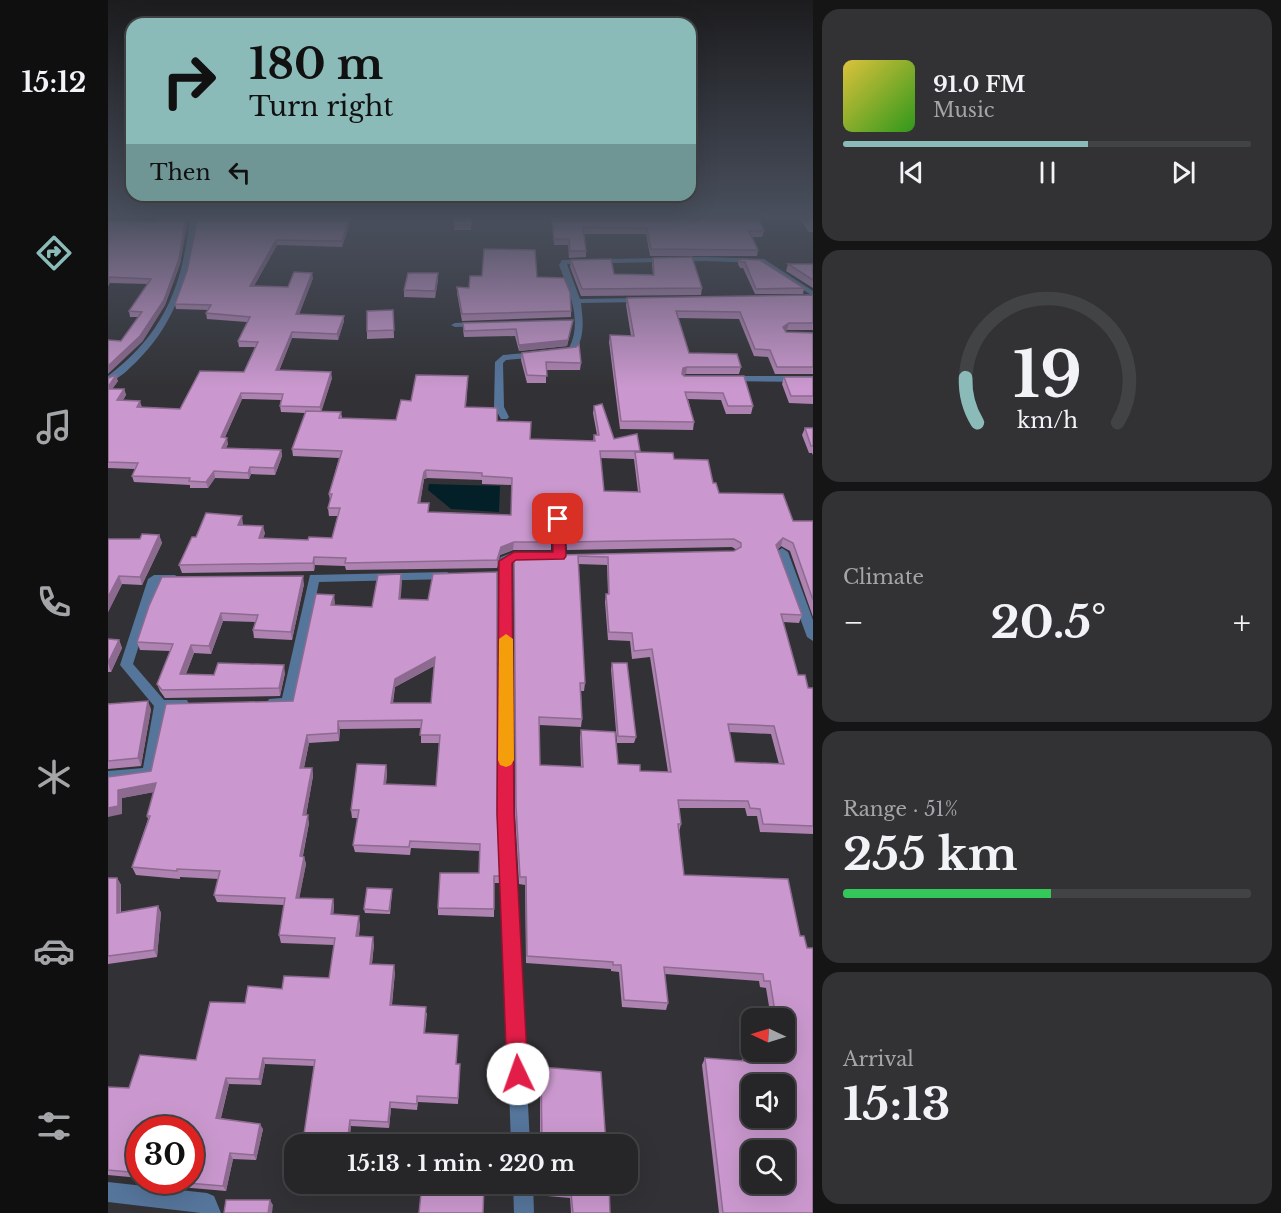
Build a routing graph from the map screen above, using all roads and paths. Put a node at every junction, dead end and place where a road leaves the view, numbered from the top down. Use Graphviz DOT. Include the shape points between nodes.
graph roads {
  1 [pos="183,274"];
  2 [pos="567,274"];
  3 [pos="783,274"];
  4 [pos="809,289"];
  5 [pos="813,296"];
  6 [pos="802,298"];
  7 [pos="646,300"];
  8 [pos="577,301"];
  9 [pos="568,321"];
  10 [pos="579,321"];
  11 [pos="489,324"];
  12 [pos="455,325"];
  13 [pos="721,379"];
  14 [pos="108,380"];
  15 [pos="813,380"];
  16 [pos="504,417"];
  17 [pos="558,519"];
  18 [pos="782,552"];
  19 [pos="458,575"];
  20 [pos="188,579"];
  21 [pos="813,637"];
  22 [pos="265,703"];
  23 [pos="196,704"];
  24 [pos="161,705"];
  25 [pos="108,777"];
  26 [pos="521,1134"];
  27 [pos="108,1192"];
  28 [pos="523,1194"];
  29 [pos="211,1213"];
  30 [pos="524,1213"];
  1 -- 14 [label="street" via="165,322 140,357"];
  2 -- 8 [label="street"];
  3 -- 4 [label="street"];
  4 -- 5 [label="street"];
  5 -- 6 [label="street"];
  7 -- 8 [label="street"];
  8 -- 10 [label="street"];
  9 -- 10 [label="street"];
  10 -- 16 [label="street" via="572,350 503,358 499,362 499,407"];
  11 -- 12 [label="street"];
  13 -- 15 [label="street"];
  17 -- 26 [label="street" via="565,556 508,557 500,574"];
  18 -- 21 [label="street"];
  19 -- 22 [label="street" via="308,578 288,703"];
  20 -- 24 [label="street" via="154,579 126,665"];
  23 -- 24 [label="street"];
  24 -- 25 [label="street" via="149,773"];
  27 -- 29 [label="street" via="207,1203"];
  28 -- 30 [label="street"];
}
